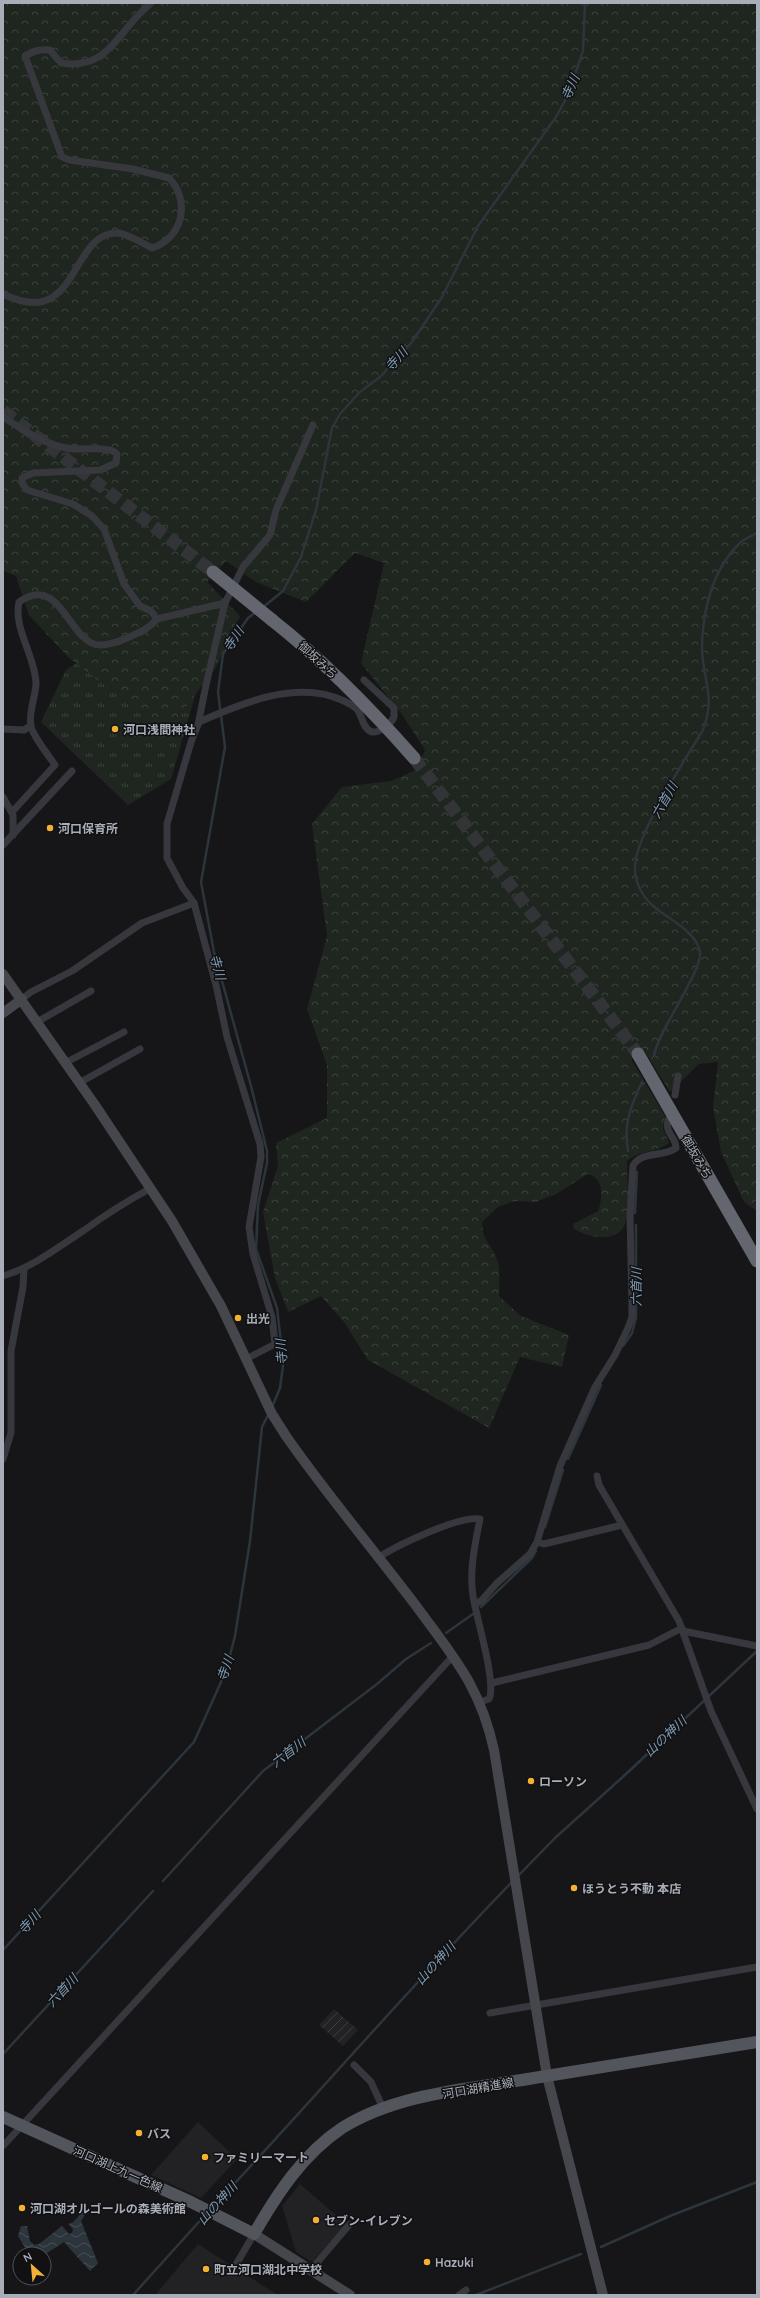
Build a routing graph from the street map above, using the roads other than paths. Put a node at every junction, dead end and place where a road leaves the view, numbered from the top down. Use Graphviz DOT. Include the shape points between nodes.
graph roads {
  1 [pos="151,3"];
  2 [pos="3,294"];
  3 [pos="3,417"];
  4 [pos="313,425"];
  5 [pos="213,572"];
  6 [pos="226,603"];
  7 [pos="157,619"];
  8 [pos="364,680"];
  9 [pos="199,722"];
  10 [pos="30,726"];
  11 [pos="386,726"];
  12 [pos="3,730"];
  13 [pos="414,758"];
  14 [pos="72,771"];
  15 [pos="3,797"];
  16 [pos="12,812"];
  17 [pos="13,835"];
  18 [pos="3,845"];
  19 [pos="194,903"];
  20 [pos="3,974"];
  21 [pos="91,991"];
  22 [pos="22,999"];
  23 [pos="3,1013"];
  24 [pos="37,1022"];
  25 [pos="124,1032"];
  26 [pos="140,1049"];
  27 [pos="638,1054"];
  28 [pos="65,1063"];
  29 [pos="678,1076"];
  30 [pos="79,1083"];
  31 [pos="675,1095"];
  32 [pos="668,1120"];
  33 [pos="150,1188"];
  34 [pos="757,1260"];
  35 [pos="24,1269"];
  36 [pos="3,1276"];
  37 [pos="246,1359"];
  38 [pos="3,1459"];
  39 [pos="598,1476"];
  40 [pos="622,1525"];
  41 [pos="537,1542"];
  42 [pos="380,1557"];
  43 [pos="475,1604"];
  44 [pos="682,1629"];
  45 [pos="756,1646"];
  46 [pos="454,1656"];
  47 [pos="492,1683"];
  48 [pos="480,1702"];
  49 [pos="757,1809"];
  50 [pos="757,1966"];
  51 [pos="535,2004"];
  52 [pos="490,2013"];
  53 [pos="757,2042"];
  54 [pos="354,2065"];
  55 [pos="547,2076"];
  56 [pos="383,2108"];
  57 [pos="3,2117"];
  58 [pos="24,2126"];
  59 [pos="3,2146"];
  60 [pos="349,2224"];
  61 [pos="254,2234"];
  62 [pos="234,2268"];
  63 [pos="310,2271"];
  64 [pos="466,2290"];
  65 [pos="350,2295"];
  66 [pos="459,2295"];
  67 [pos="604,2295"];
  1 -- 2 [label="street" via="95,61 74,65 60,63 50,50 42,49 25,56 62,157 169,178 179,193 180,224 170,238 152,248 119,233 109,234 96,241 61,292 41,302 26,302"];
  3 -- 7 [label="street" via="46,442 67,448 114,451 117,454 116,463 100,470 33,472 22,478 22,483 27,490 73,504 92,516 104,529 124,584 140,606 150,611"];
  4 -- 6 [label="street" via="276,510 270,535 243,567"];
  5 -- 11 [label="highway, 御坂みち, bridge" via="304,646"];
  6 -- 7 [label="street"];
  6 -- 9 [label="street"];
  7 -- 10 [label="street" via="142,632 119,642 96,645 88,641 60,606 46,597 31,595 19,602 17,609 31,655 36,684"];
  8 -- 11 [label="street" via="394,708 394,717"];
  9 -- 11 [label="street" via="248,701 312,692 342,701 356,709 367,729 372,732"];
  9 -- 19 [label="street" via="167,824 167,858"];
  10 -- 12 [label="street" via="24,730"];
  10 -- 16 [label="street" via="55,765"];
  11 -- 13 [label="highway, 御坂みち"];
  14 -- 17 [label="street"];
  15 -- 16 [label="street"];
  16 -- 17 [label="street"];
  17 -- 18 [label="street"];
  19 -- 22 [label="street" via="142,923 72,971"];
  19 -- 37 [label="street" via="227,1037 260,1144 261,1157 249,1228 253,1254 272,1316 275,1344"];
  20 -- 22 [label="street"];
  21 -- 24 [label="street"];
  22 -- 23 [label="street"];
  22 -- 24 [label="street"];
  24 -- 28 [label="street"];
  25 -- 28 [label="street"];
  26 -- 30 [label="street"];
  27 -- 34 [label="highway, 御坂みち"];
  28 -- 30 [label="street"];
  29 -- 31 [label="street"];
  30 -- 33 [label="street"];
  32 -- 41 [label="street" via="667,1130 676,1148 670,1152 641,1159 633,1166 630,1217 631,1322 615,1355 597,1383 560,1466"];
  33 -- 35 [label="street"];
  33 -- 37 [label="street" via="200,1268"];
  35 -- 36 [label="street"];
  35 -- 38 [label="street" via="24,1287 11,1350 11,1433"];
  37 -- 42 [label="street" via="272,1414 302,1459"];
  39 -- 40 [label="street" via="599,1485"];
  40 -- 41 [label="street" via="544,1544"];
  40 -- 44 [label="street"];
  41 -- 43 [label="street" via="530,1554"];
  42 -- 43 [label="street" via="420,1536 469,1518 480,1519 473,1569 472,1596"];
  42 -- 46 [label="street"];
  43 -- 47 [label="street"];
  44 -- 45 [label="street"];
  44 -- 47 [label="street" via="650,1646"];
  44 -- 49 [label="street" via="710,1709"];
  46 -- 48 [label="street"];
  46 -- 58 [label="street"];
  47 -- 48 [label="street" via="489,1699"];
  48 -- 51 [label="street" via="494,1750"];
  50 -- 51 [label="street"];
  51 -- 52 [label="street"];
  51 -- 55 [label="street"];
  53 -- 55 [label="main road, 河口湖精進線"];
  54 -- 56 [label="street" via="371,2082"];
  55 -- 56 [label="main road, 河口湖精進線" via="458,2091"];
  55 -- 67 [label="street"];
  56 -- 61 [label="main road, 河口湖精進線" via="354,2122 319,2146 293,2174"];
  57 -- 58 [label="main road, 河口湖上九一色線"];
  58 -- 59 [label="street"];
  58 -- 61 [label="main road, 河口湖上九一色線"];
  60 -- 63 [label="street"];
  61 -- 62 [label="street"];
  61 -- 63 [label="street"];
  63 -- 65 [label="street"];
  64 -- 66 [label="street"];
}
